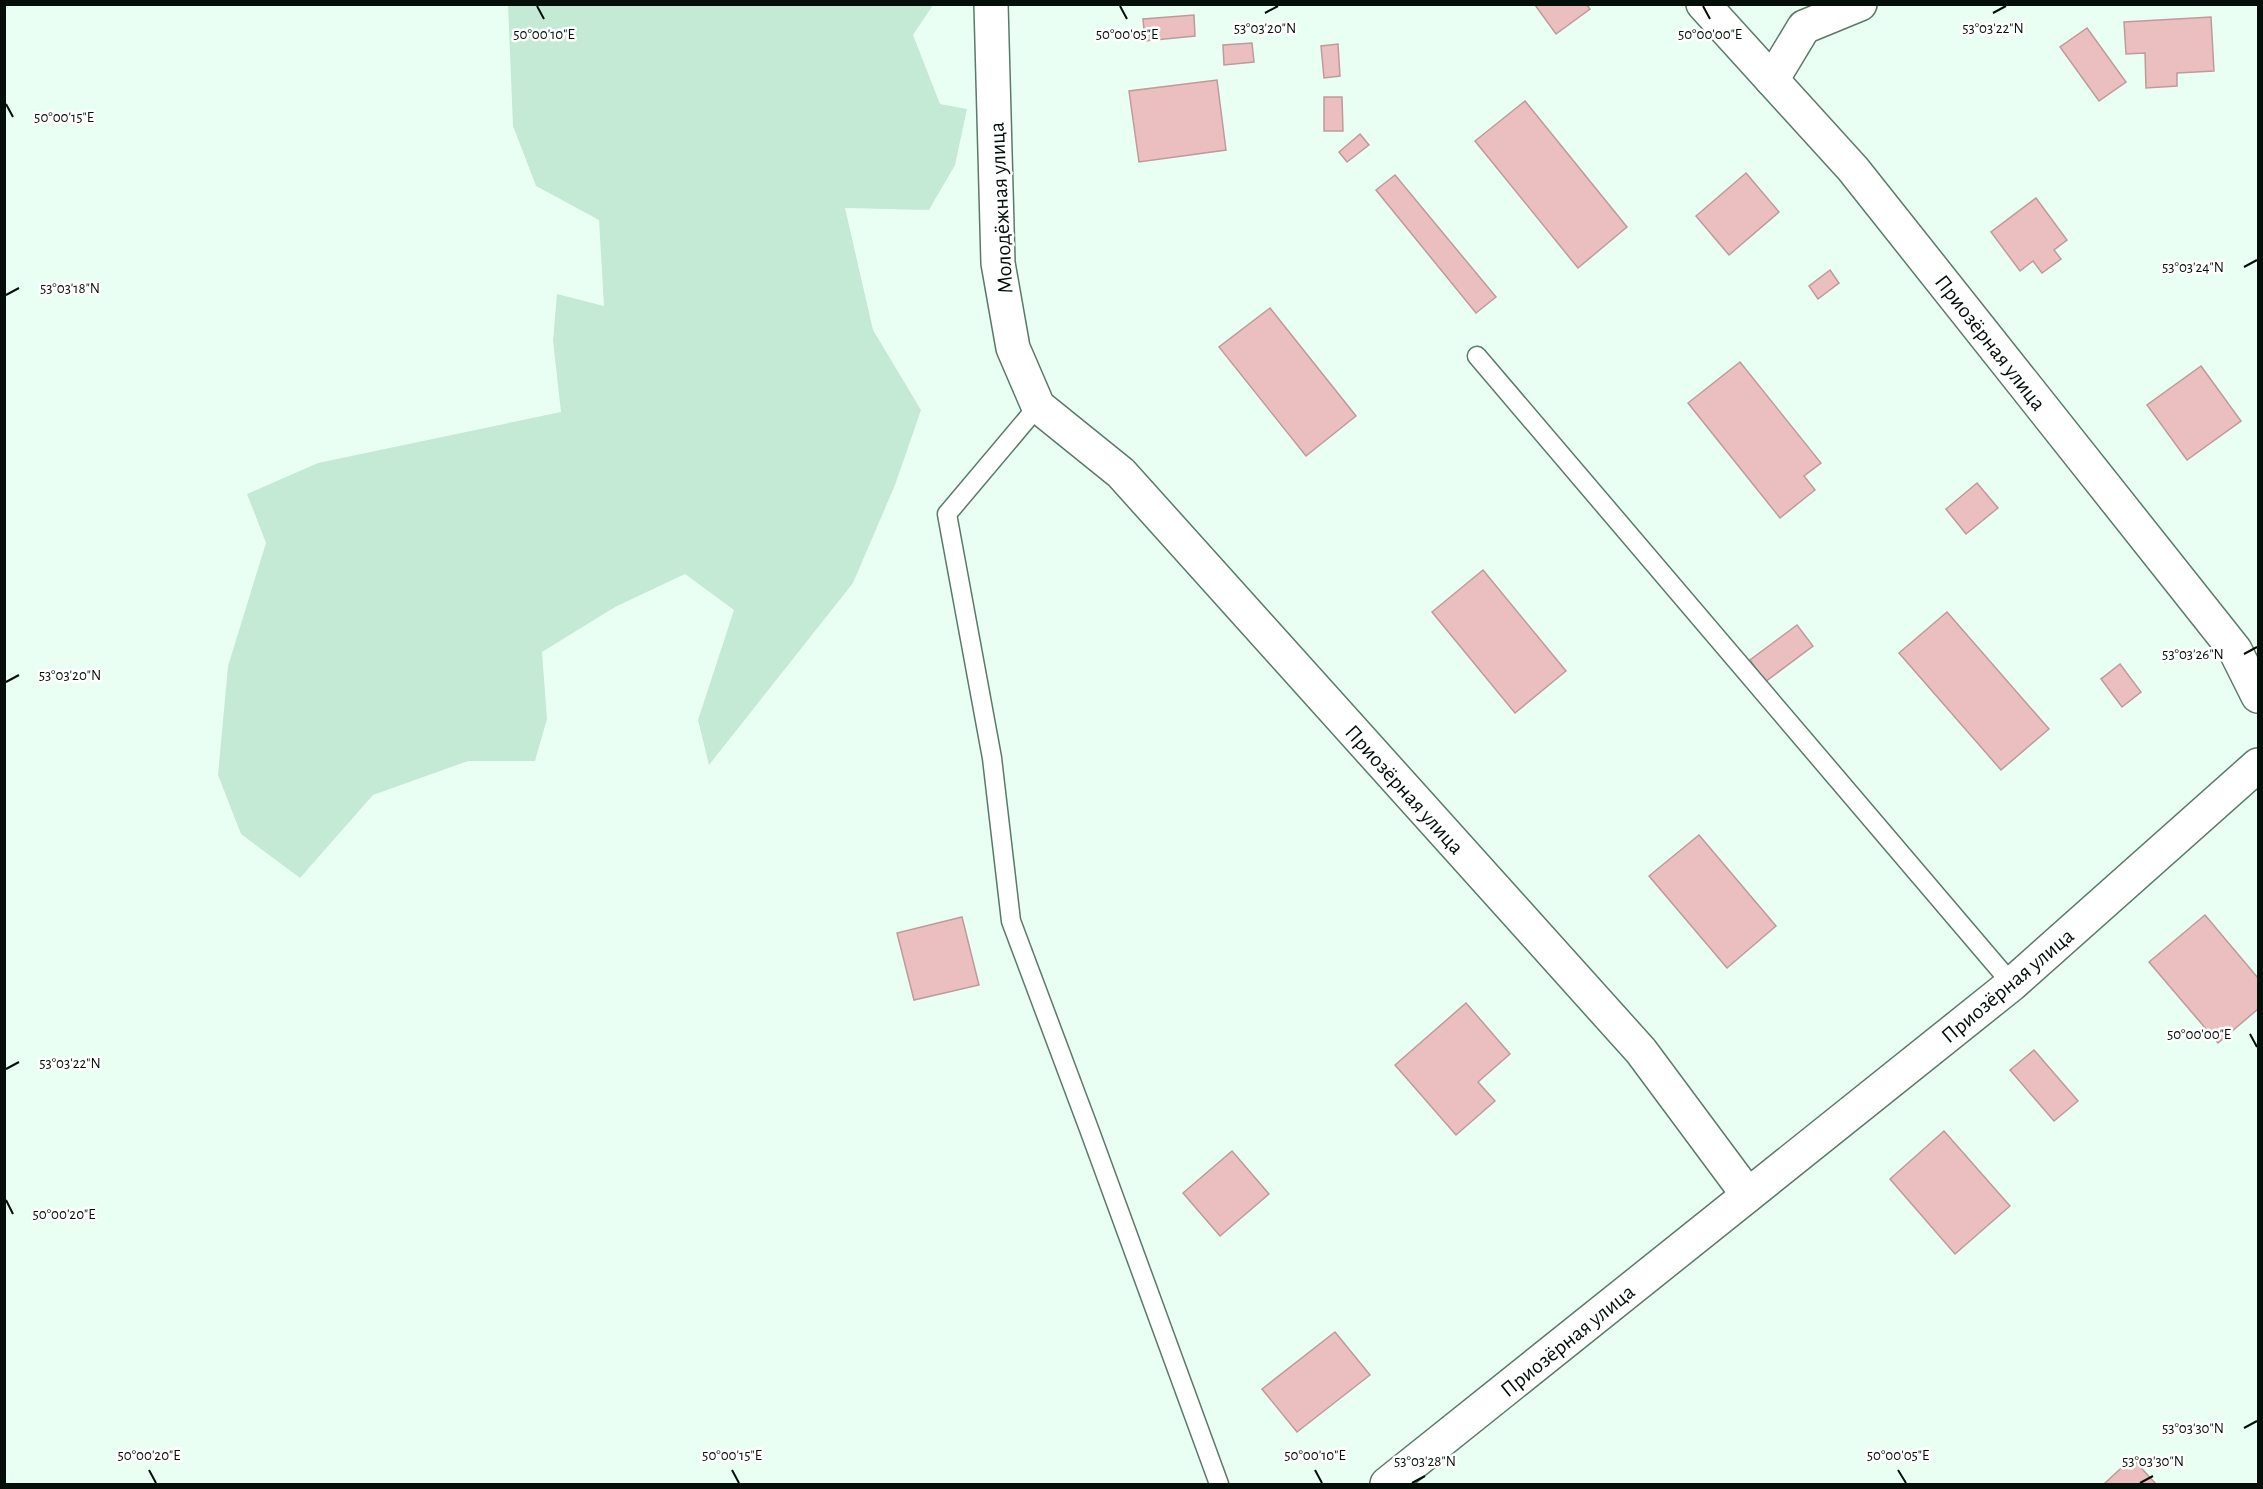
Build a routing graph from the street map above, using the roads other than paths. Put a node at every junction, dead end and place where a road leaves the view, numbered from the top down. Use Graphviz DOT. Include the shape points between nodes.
graph roads {
  1 [pos="992,4"];
  2 [pos="1703,4"];
  3 [pos="1860,4"];
  4 [pos="1772,80"];
  5 [pos="1476,356"];
  6 [pos="1038,406"];
  7 [pos="2259,696"];
  8 [pos="2259,765"];
  9 [pos="2012,984"];
  10 [pos="1748,1195"];
  11 [pos="1219,1485"];
  12 [pos="1386,1485"];
  1 -- 6 [label="street, Молодёжная улица" via="998,263 1013,348"];
  2 -- 4 [label="street, Приозёрная улица"];
  3 -- 4 [label="street" via="1804,27"];
  4 -- 7 [label="street, Приозёрная улица" via="1853,169 2235,650"];
  5 -- 9 [label="lane"];
  6 -- 10 [label="street, Приозёрная улица" via="1121,473 1609,1015 1641,1051"];
  6 -- 11 [label="lane" via="947,514 992,758 1011,921"];
  8 -- 9 [label="street, Приозёрная улица"];
  9 -- 10 [label="street, Приозёрная улица"];
  10 -- 12 [label="street, Приозёрная улица"];
}
